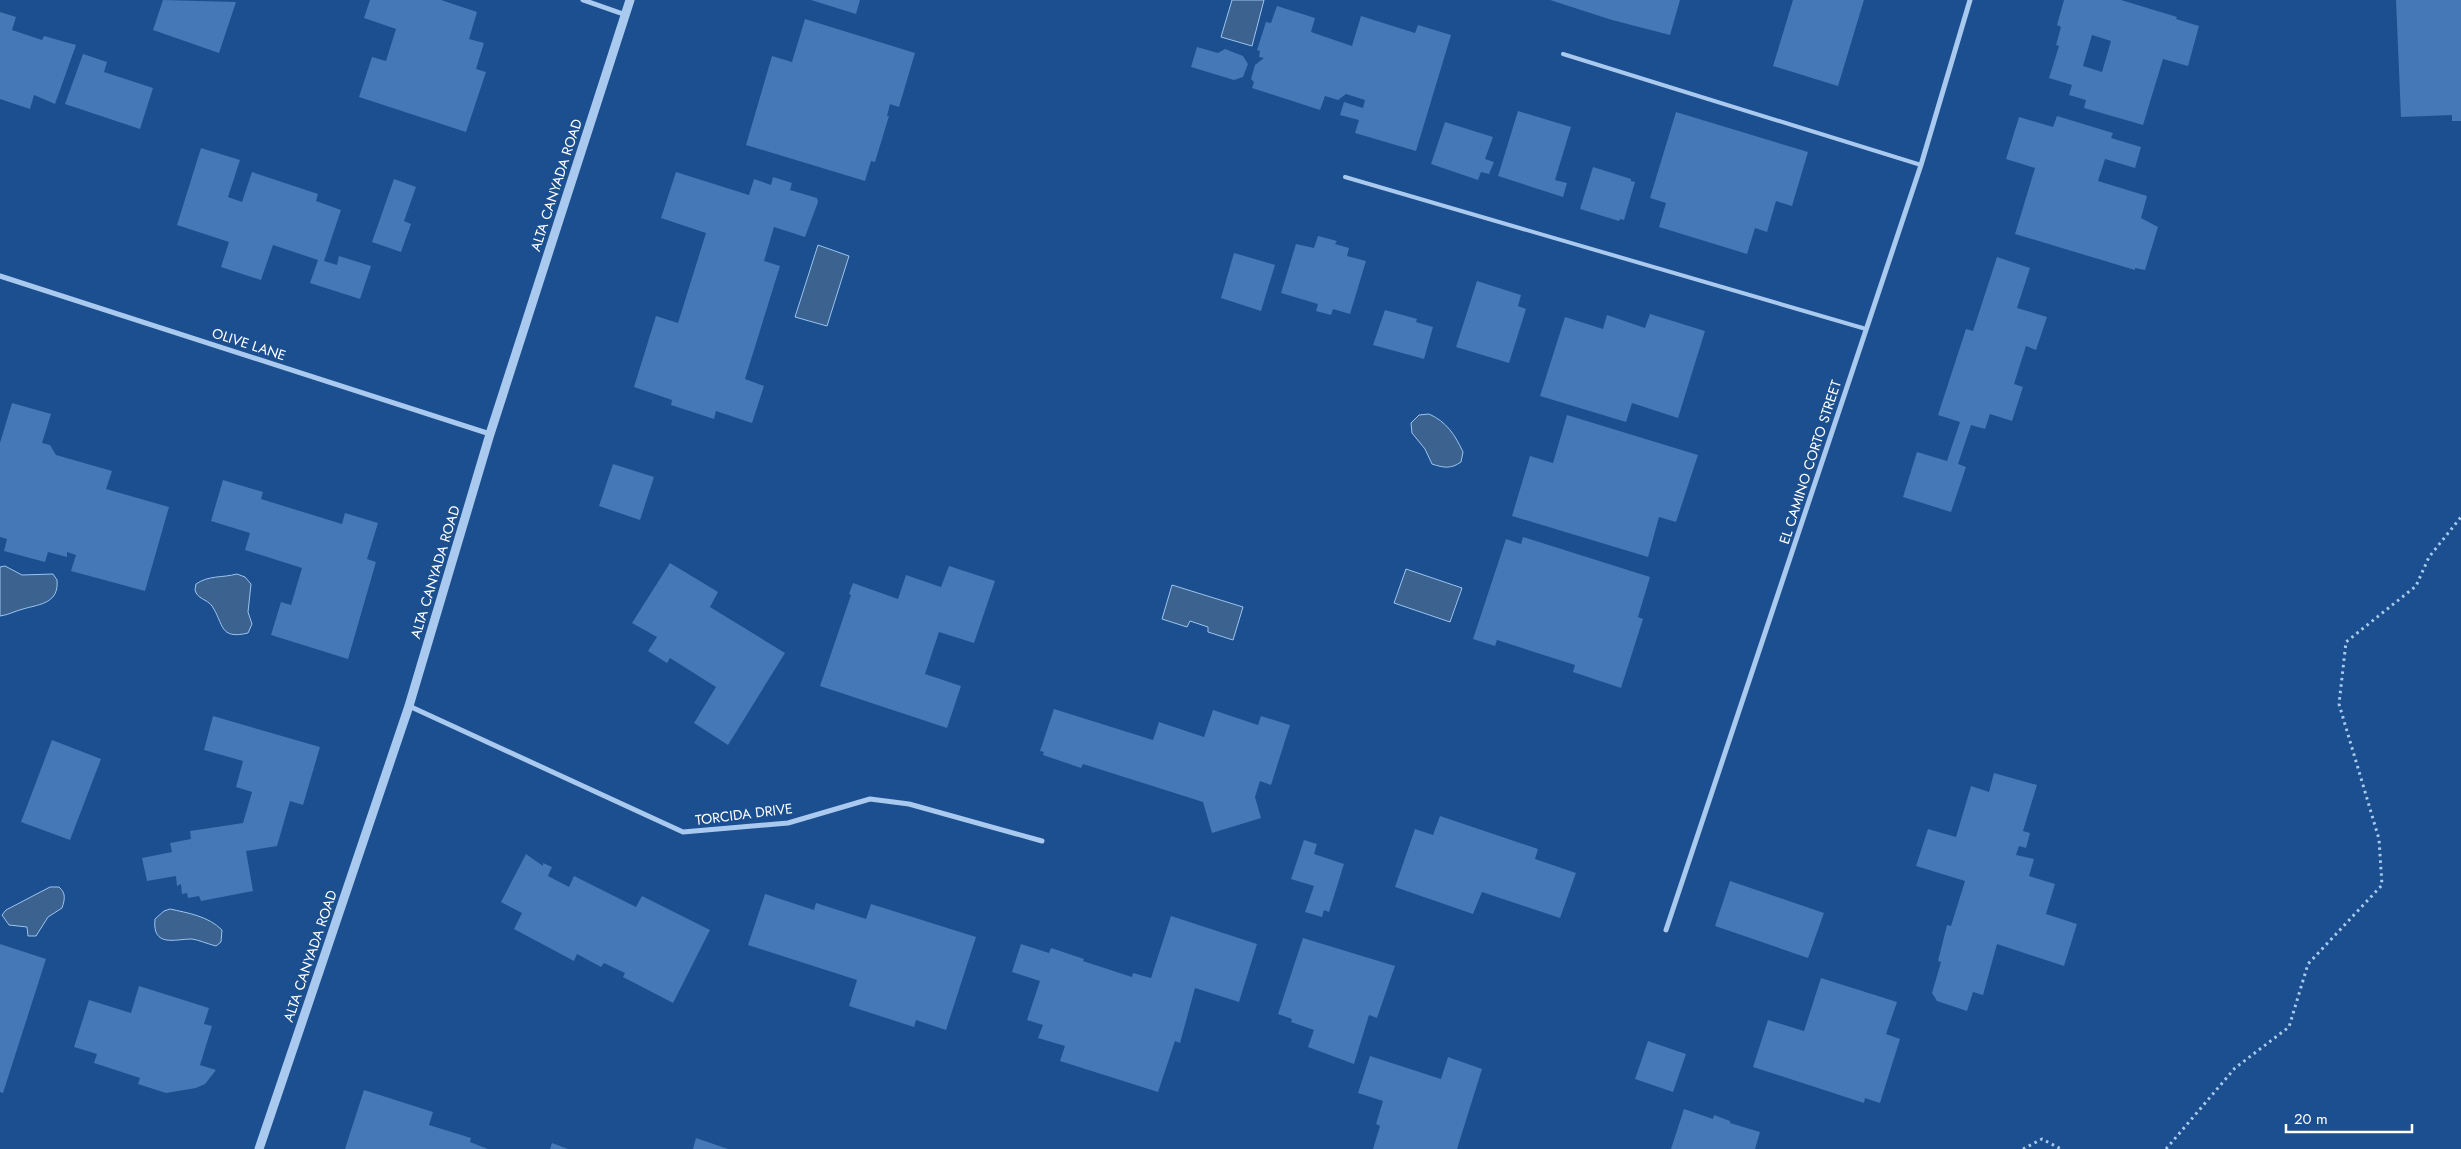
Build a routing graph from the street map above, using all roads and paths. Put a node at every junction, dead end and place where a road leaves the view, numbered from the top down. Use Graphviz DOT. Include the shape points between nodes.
graph roads {
  1 [pos="583,0"];
  2 [pos="630,0"];
  3 [pos="1970,0"];
  4 [pos="626,15"];
  5 [pos="1563,54"];
  6 [pos="1921,165"];
  7 [pos="1345,177"];
  8 [pos="0,276"];
  9 [pos="1866,329"];
  10 [pos="490,434"];
  11 [pos="2461,517"];
  12 [pos="408,706"];
  13 [pos="1042,841"];
  14 [pos="1666,930"];
  15 [pos="259,1149"];
  16 [pos="2023,1149"];
  17 [pos="2061,1149"];
  18 [pos="2166,1149"];
  1 -- 4 [label="street"];
  2 -- 4 [label="street, ALTA CANYADA ROAD"];
  3 -- 6 [label="street, EL CAMINO CORTO STREET"];
  4 -- 10 [label="street, ALTA CANYADA ROAD"];
  5 -- 6 [label="lane"];
  6 -- 9 [label="street, EL CAMINO CORTO STREET"];
  7 -- 9 [label="lane"];
  8 -- 10 [label="street, OLIVE LANE"];
  9 -- 14 [label="street, EL CAMINO CORTO STREET"];
  10 -- 12 [label="street, ALTA CANYADA ROAD"];
  11 -- 18 [label="path" via="2429,557 2416,586 2346,642 2339,704 2379,839 2382,885 2308,964 2289,1027 2235,1068"];
  12 -- 13 [label="street, TORCIDA DRIVE" via="683,832 788,823 870,799 908,804"];
  12 -- 15 [label="street, ALTA CANYADA ROAD"];
  16 -- 17 [label="path" via="2042,1139"];
}
